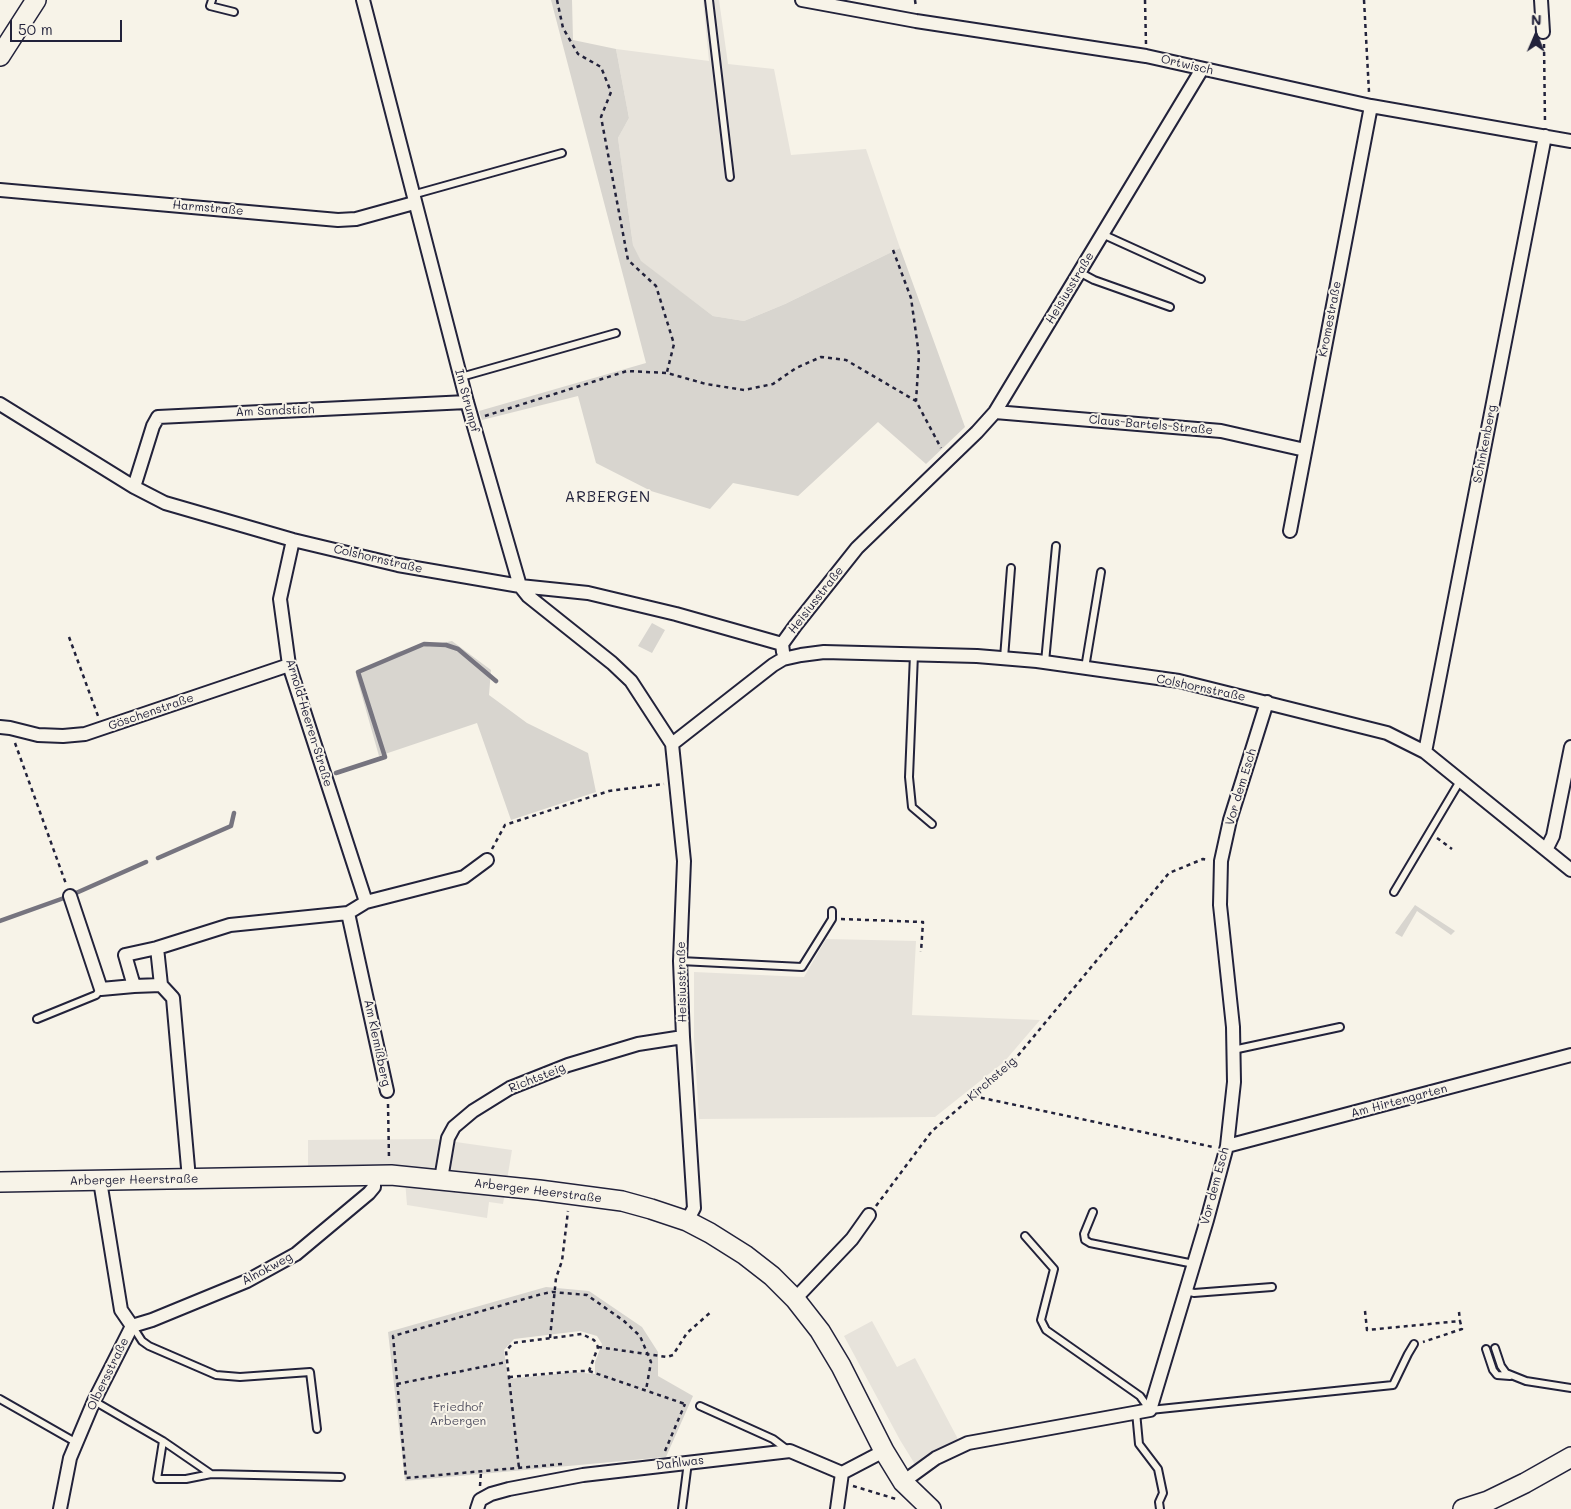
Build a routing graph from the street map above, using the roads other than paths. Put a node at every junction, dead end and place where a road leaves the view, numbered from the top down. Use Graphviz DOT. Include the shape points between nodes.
graph roads {
  1 [pos="36,0"];
  2 [pos="212,0"];
  3 [pos="362,0"];
  4 [pos="709,0"];
  5 [pos="802,0"];
  6 [pos="1541,0"];
  7 [pos="234,12"];
  8 [pos="1544,32"];
  9 [pos="0,56"];
  10 [pos="1202,68"];
  11 [pos="1371,106"];
  12 [pos="1545,136"];
  13 [pos="1571,141"];
  14 [pos="562,153"];
  15 [pos="730,177"];
  16 [pos="0,190"];
  17 [pos="413,199"];
  18 [pos="1102,234"];
  19 [pos="1079,272"];
  20 [pos="1201,279"];
  21 [pos="1170,307"];
  22 [pos="616,333"];
  23 [pos="461,377"];
  24 [pos="467,402"];
  25 [pos="0,404"];
  26 [pos="995,412"];
  27 [pos="1305,450"];
  28 [pos="134,487"];
  29 [pos="1290,531"];
  30 [pos="293,540"];
  31 [pos="1056,546"];
  32 [pos="1011,568"];
  33 [pos="1101,572"];
  34 [pos="520,586"];
  35 [pos="782,644"];
  36 [pos="914,654"];
  37 [pos="1004,658"];
  38 [pos="783,659"];
  39 [pos="1045,662"];
  40 [pos="289,665"];
  41 [pos="1085,668"];
  42 [pos="1267,702"];
  43 [pos="5,728"];
  44 [pos="672,744"];
  45 [pos="1571,747"];
  46 [pos="1425,752"];
  47 [pos="1460,781"];
  48 [pos="932,824"];
  49 [pos="1546,850"];
  50 [pos="1571,857"];
  51 [pos="1558,859"];
  52 [pos="487,860"];
  53 [pos="1571,870"];
  54 [pos="1394,892"];
  55 [pos="70,896"];
  56 [pos="366,902"];
  57 [pos="832,911"];
  58 [pos="348,913"];
  59 [pos="157,948"];
  60 [pos="680,962"];
  61 [pos="161,985"];
  62 [pos="134,986"];
  63 [pos="102,989"];
  64 [pos="37,1019"];
  65 [pos="1340,1027"];
  66 [pos="683,1037"];
  67 [pos="1233,1050"];
  68 [pos="1571,1055"];
  69 [pos="387,1092"];
  70 [pos="1226,1148"];
  71 [pos="382,1175"];
  72 [pos="189,1179"];
  73 [pos="441,1179"];
  74 [pos="100,1181"];
  75 [pos="0,1182"];
  76 [pos="1093,1212"];
  77 [pos="869,1215"];
  78 [pos="687,1221"];
  79 [pos="1025,1236"];
  80 [pos="1194,1264"];
  81 [pos="1272,1287"];
  82 [pos="1186,1291"];
  83 [pos="795,1299"];
  84 [pos="132,1326"];
  85 [pos="1414,1344"];
  86 [pos="1495,1348"];
  87 [pos="1486,1349"];
  88 [pos="1517,1377"];
  89 [pos="1571,1388"];
  90 [pos="0,1399"];
  91 [pos="94,1401"];
  92 [pos="700,1406"];
  93 [pos="1150,1410"];
  94 [pos="1136,1412"];
  95 [pos="317,1429"];
  96 [pos="163,1441"];
  97 [pos="76,1443"];
  98 [pos="884,1450"];
  99 [pos="790,1451"];
  100 [pos="1571,1457"];
  101 [pos="688,1462"];
  102 [pos="842,1472"];
  103 [pos="211,1474"];
  104 [pos="341,1477"];
  105 [pos="903,1482"];
  106 [pos="926,1505"];
  107 [pos="1490,1505"];
  108 [pos="60,1509"];
  109 [pos="477,1509"];
  110 [pos="682,1509"];
  111 [pos="837,1509"];
  112 [pos="1160,1509"];
  113 [pos="1463,1509"];
  1 -- 9 [label="main road"];
  2 -- 7 [label="lane" via="210,6"];
  3 -- 17 [label="street, Im Strumpf"];
  4 -- 15 [label="lane"];
  5 -- 10 [label="street, Ortwisch"];
  6 -- 8 [label="street"];
  10 -- 11 [label="street, Ortwisch"];
  10 -- 18 [label="street, Heisiusstraße"];
  11 -- 12 [label="street, Ortwisch"];
  11 -- 27 [label="street, Kromestraße"];
  12 -- 13 [label="street, Ortwisch"];
  12 -- 46 [label="street, Schinkenberg"];
  14 -- 17 [label="lane"];
  16 -- 17 [label="street, Harmstraße" via="338,220 356,219"];
  17 -- 23 [label="street, Im Strumpf"];
  18 -- 19 [label="street, Heisiusstraße"];
  18 -- 20 [label="lane"];
  19 -- 21 [label="lane"];
  19 -- 26 [label="street, Heisiusstraße"];
  22 -- 23 [label="lane"];
  23 -- 24 [label="street, Im Strumpf"];
  24 -- 28 [label="street, Am Sandstich" via="158,417"];
  24 -- 34 [label="street, Im Strumpf"];
  25 -- 28 [label="street, Colshornstraße"];
  26 -- 27 [label="street, Claus-Bartels-Straße" via="1221,431"];
  26 -- 35 [label="street, Heisiusstraße" via="857,548"];
  27 -- 29 [label="street, Kromestraße"];
  28 -- 30 [label="street, Colshornstraße" via="165,504"];
  30 -- 34 [label="street, Colshornstraße" via="398,566"];
  30 -- 40 [label="street, Arnold-Heeren-Straße" via="280,599"];
  31 -- 39 [label="lane"];
  32 -- 37 [label="lane"];
  33 -- 41 [label="lane"];
  34 -- 35 [label="street, Colshornstraße" via="588,593"];
  34 -- 44 [label="street, Im Strumpf" via="631,681"];
  35 -- 38 [label="street, Heisiusstraße"];
  36 -- 37 [label="street, Colshornstraße"];
  36 -- 38 [label="street, Colshornstraße" via="824,652"];
  36 -- 48 [label="lane" via="909,777 912,807"];
  37 -- 39 [label="street, Colshornstraße"];
  38 -- 44 [label="street"];
  39 -- 41 [label="street, Colshornstraße"];
  40 -- 43 [label="street, Göschenstraße" via="85,734 38,735"];
  40 -- 56 [label="street, Arnold-Heeren-Straße"];
  41 -- 42 [label="street, Colshornstraße" via="1178,681"];
  42 -- 46 [label="street, Colshornstraße" via="1387,733"];
  42 -- 67 [label="street, Vor dem Esch" via="1220,861 1220,906"];
  44 -- 60 [label="street, Heisiusstraße" via="684,861"];
  45 -- 49 [label="street" via="1553,836"];
  46 -- 47 [label="street, Colshornstraße"];
  47 -- 49 [label="street, Colshornstraße"];
  47 -- 54 [label="lane"];
  49 -- 51 [label="street, Colshornstraße"];
  50 -- 51 [label="street"];
  51 -- 53 [label="street, Colshornstraße"];
  52 -- 56 [label="street" via="464,877"];
  55 -- 63 [label="street"];
  56 -- 58 [label="street"];
  57 -- 60 [label="lane" via="832,919 802,967"];
  58 -- 59 [label="street" via="230,925"];
  58 -- 69 [label="street, Am Klemißberg"];
  59 -- 61 [label="street"];
  59 -- 62 [label="street" via="125,955"];
  60 -- 66 [label="street, Heisiusstraße"];
  61 -- 62 [label="street"];
  61 -- 72 [label="street" via="173,998"];
  62 -- 63 [label="street"];
  63 -- 64 [label="lane" via="96,995"];
  65 -- 67 [label="lane"];
  66 -- 73 [label="street, Richtsteig" via="638,1044 568,1065 510,1088 454,1127 448,1138"];
  66 -- 78 [label="street, Heisiusstraße" via="694,1208"];
  67 -- 70 [label="street, Vor dem Esch" via="1234,1082"];
  68 -- 70 [label="street, Am Hirtengarten"];
  70 -- 80 [label="street, Vor dem Esch"];
  71 -- 72 [label="main road, Arberger Heerstraße"];
  71 -- 73 [label="main road, Arberger Heerstraße"];
  71 -- 84 [label="street, Alnokweg" via="369,1193 296,1254 247,1281"];
  72 -- 74 [label="main road, Arberger Heerstraße"];
  73 -- 78 [label="main road, Arberger Heerstraße" via="622,1201"];
  74 -- 75 [label="main road, Arberger Heerstraße"];
  74 -- 84 [label="street, Olbersstraße" via="121,1310"];
  76 -- 80 [label="lane" via="1084,1234 1090,1243"];
  77 -- 83 [label="street" via="852,1239"];
  78 -- 83 [label="main road, Arberger Heerstraße" via="745,1255"];
  79 -- 93 [label="lane" via="1054,1269 1041,1320 1046,1330 1140,1396"];
  80 -- 82 [label="street, Vor dem Esch"];
  81 -- 82 [label="lane"];
  82 -- 93 [label="street, Vor dem Esch"];
  83 -- 98 [label="main road, Arberger Heerstraße" via="841,1366"];
  84 -- 91 [label="street, Olbersstraße"];
  84 -- 95 [label="lane" via="149,1346 216,1375 240,1377 310,1372"];
  85 -- 93 [label="lane" via="1393,1385"];
  86 -- 88 [label="lane" via="1506,1374"];
  87 -- 88 [label="lane" via="1496,1374"];
  88 -- 89 [label="lane"];
  90 -- 97 [label="lane"];
  91 -- 96 [label="lane"];
  91 -- 97 [label="street, Olbersstraße"];
  92 -- 99 [label="lane" via="773,1439"];
  93 -- 94 [label="street"];
  94 -- 105 [label="street" via="968,1443 936,1458"];
  94 -- 112 [label="lane" via="1139,1444 1158,1469 1163,1493"];
  96 -- 103 [label="lane"];
  96 -- 103 [label="lane" via="156,1479 186,1479"];
  97 -- 108 [label="street, Olbersstraße"];
  98 -- 102 [label="street"];
  98 -- 105 [label="main road, Arberger Heerstraße"];
  99 -- 101 [label="street, Dahlwas"];
  99 -- 102 [label="street, Dahlwas"];
  100 -- 107 [label="main road"];
  101 -- 109 [label="street, Dahlwas" via="583,1475 509,1489 480,1500"];
  101 -- 110 [label="lane"];
  102 -- 111 [label="street"];
  103 -- 104 [label="lane"];
  105 -- 106 [label="main road, Arberger Heerstraße"];
  107 -- 113 [label="main road"];
}
